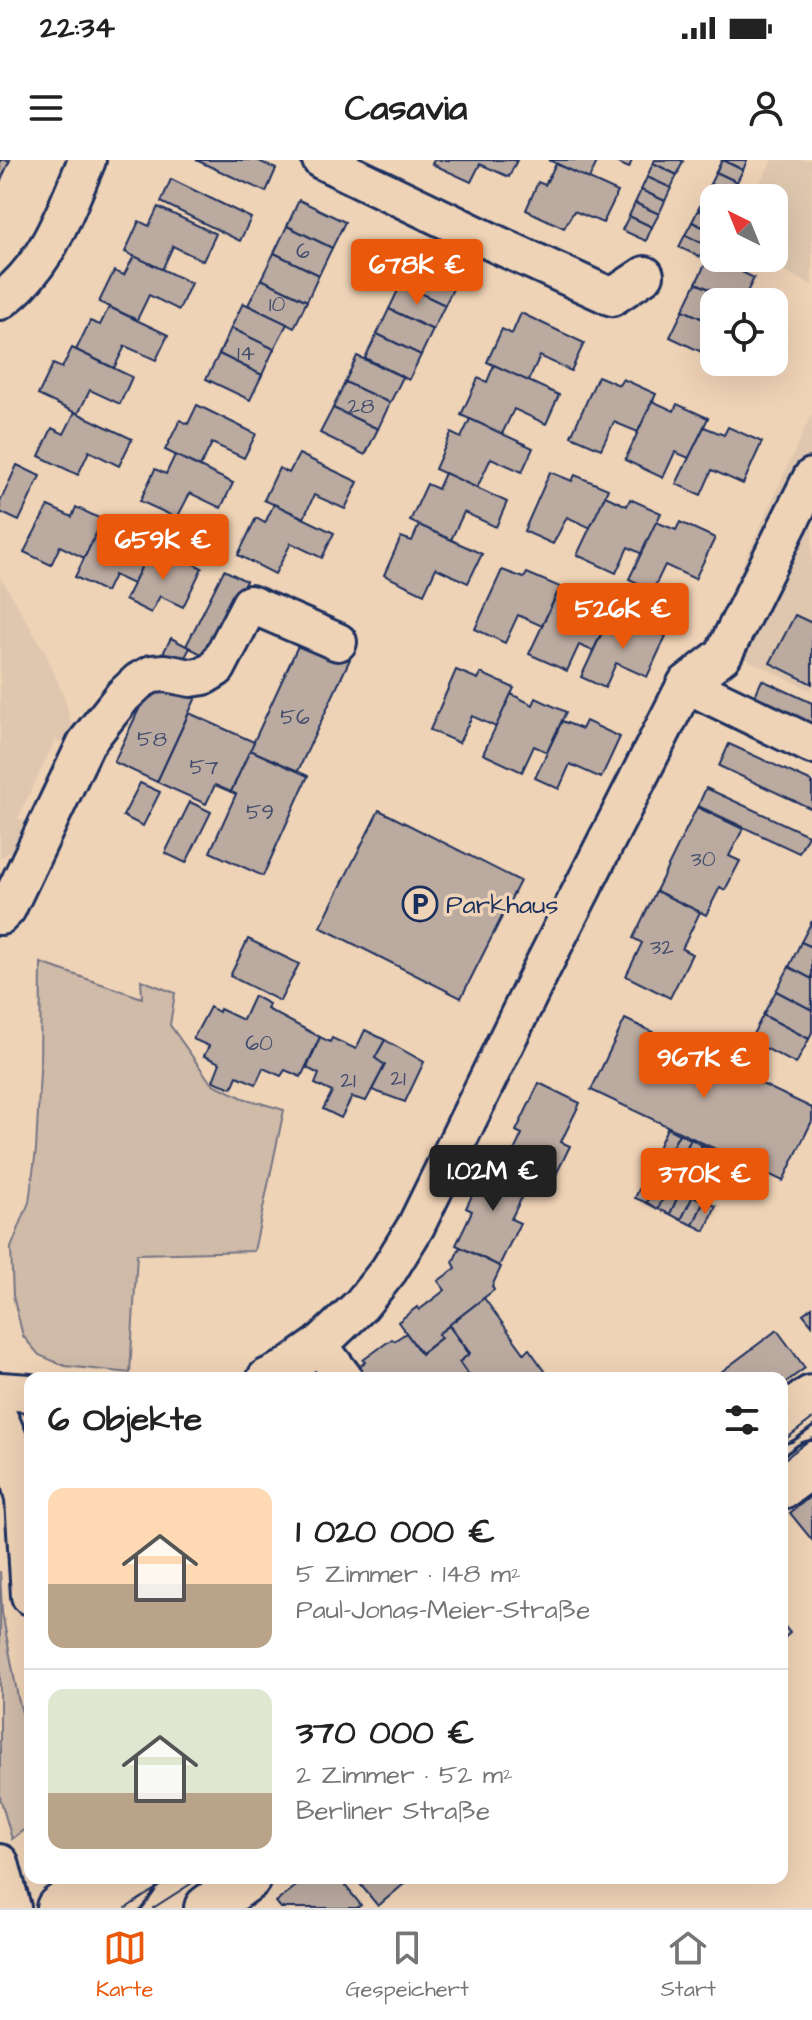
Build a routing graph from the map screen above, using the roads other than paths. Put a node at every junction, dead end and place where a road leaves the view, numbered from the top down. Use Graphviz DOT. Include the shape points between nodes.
graph roads {
  1 [pos="87,160"];
  2 [pos="321,160"];
  3 [pos="645,275"];
  4 [pos="0,301"];
  5 [pos="812,477"];
  6 [pos="338,642"];
  7 [pos="686,684"];
  8 [pos="812,745"];
  9 [pos="0,916"];
  10 [pos="319,1345"];
  11 [pos="279,1372"];
  12 [pos="339,1372"];
  13 [pos="0,1391"];
  14 [pos="24,1393"];
  15 [pos="812,1398"];
  16 [pos="0,1401"];
  17 [pos="788,1416"];
  18 [pos="24,1418"];
  19 [pos="0,1420"];
  20 [pos="812,1464"];
  21 [pos="24,1481"];
  22 [pos="788,1482"];
  23 [pos="0,1863"];
  24 [pos="118,1884"];
  25 [pos="240,1884"];
  26 [pos="90,1894"];
  27 [pos="12,1908"];
  28 [pos="207,1908"];
  1 -- 4 [label="street" via="48,249"];
  2 -- 3 [label="street" via="612,297"];
  5 -- 7 [label="street" via="723,655"];
  6 -- 9 [label="street" via="250,604 217,668 204,676 165,673 139,681 86,743"];
  7 -- 8 [label="street"];
  7 -- 10 [label="street" via="416,1226 361,1305"];
  10 -- 11 [label="street"];
  10 -- 12 [label="street"];
  13 -- 14 [label="street"];
  15 -- 17 [label="main road"];
  16 -- 18 [label="street"];
  19 -- 21 [label="street"];
  20 -- 22 [label="main road"];
  23 -- 27 [label="street"];
  24 -- 26 [label="main road"];
  25 -- 28 [label="main road"];
}
